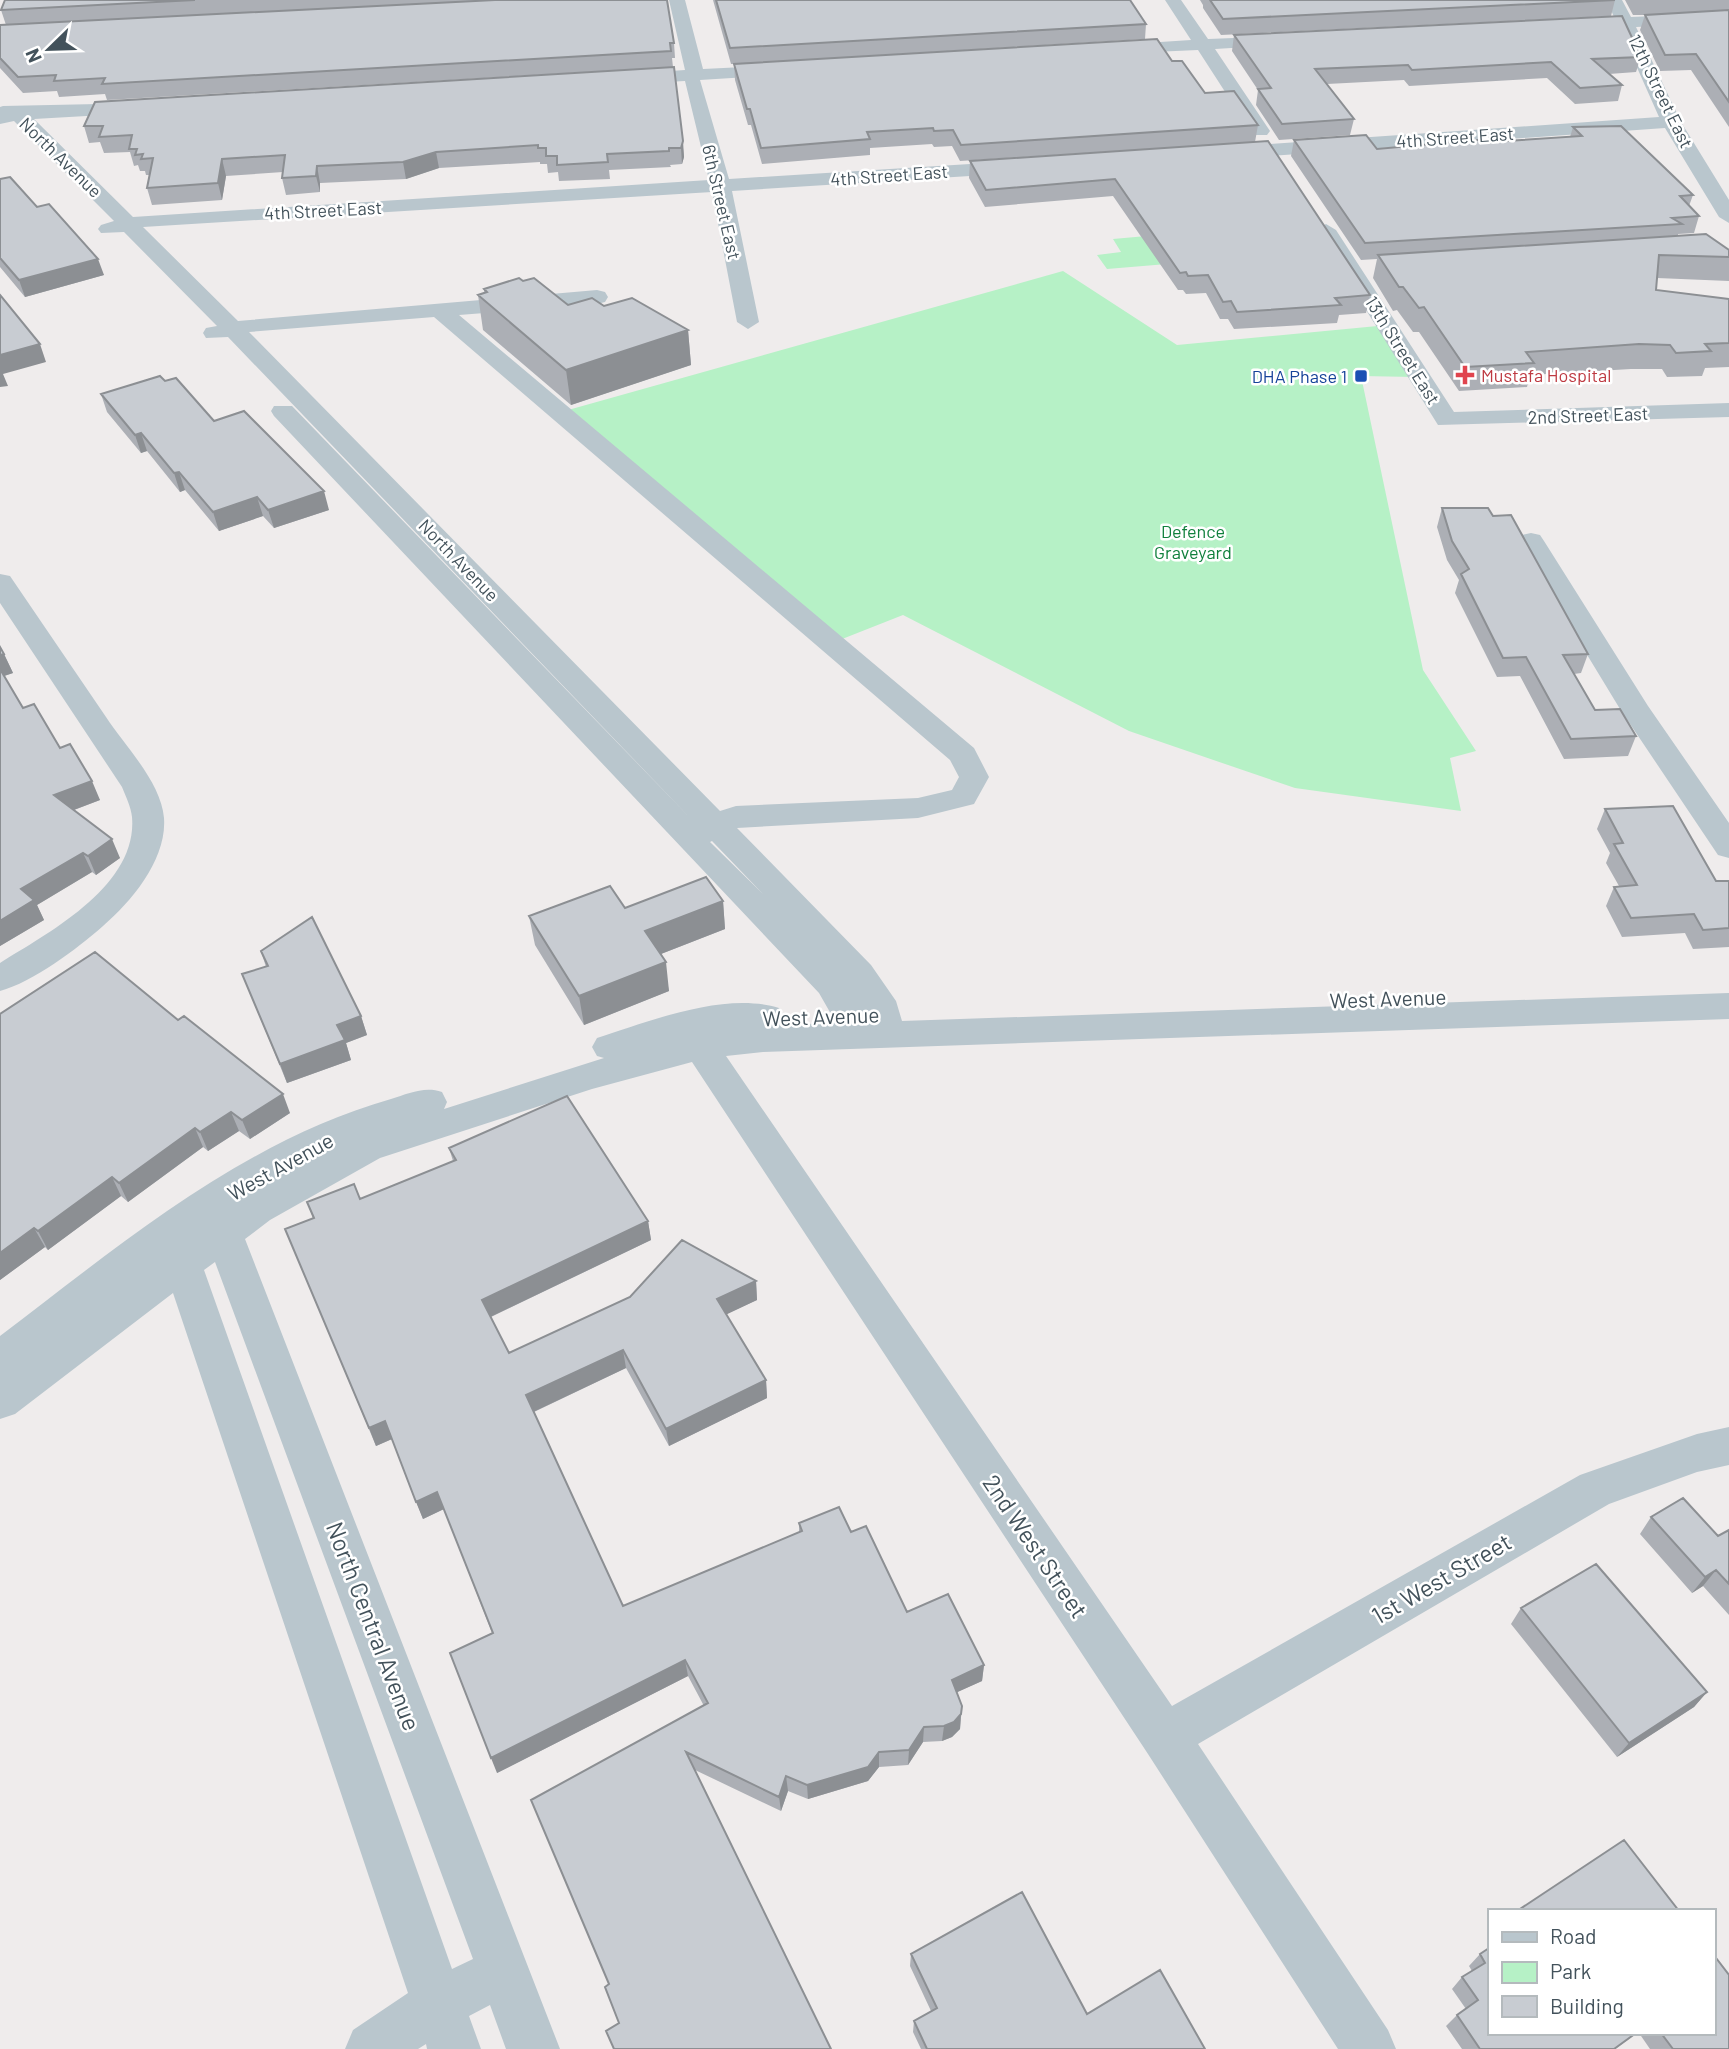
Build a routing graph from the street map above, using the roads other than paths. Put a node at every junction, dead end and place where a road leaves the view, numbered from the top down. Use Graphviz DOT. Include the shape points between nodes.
graph roads {
  1 [pos="677,0"];
  2 [pos="1173,0"];
  3 [pos="1615,0"];
  4 [pos="1729,18"];
  5 [pos="1629,25"];
  6 [pos="1729,25"];
  7 [pos="1561,29"];
  8 [pos="1302,44"];
  9 [pos="1206,50"];
  10 [pos="1096,56"];
  11 [pos="805,73"];
  12 [pos="694,79"];
  13 [pos="612,84"];
  14 [pos="158,109"];
  15 [pos="6,116"];
  16 [pos="1671,122"];
  17 [pos="1273,150"];
  18 [pos="1204,155"];
  19 [pos="1038,166"];
  20 [pos="1287,172"];
  21 [pos="721,187"];
  22 [pos="1317,216"];
  23 [pos="1729,217"];
  24 [pos="119,226"];
  25 [pos="1381,269"];
  26 [pos="1354,270"];
  27 [pos="597,297"];
  28 [pos="442,312"];
  29 [pos="748,321"];
  30 [pos="221,331"];
  31 [pos="1729,410"];
  32 [pos="1447,420"];
  33 [pos="1531,541"];
  34 [pos="0,582"];
  35 [pos="714,827"];
  36 [pos="689,839"];
  37 [pos="1729,847"];
  38 [pos="0,979"];
  39 [pos="1729,988"];
  40 [pos="1729,1006"];
  41 [pos="850,1025"];
  42 [pos="886,1025"];
  43 [pos="700,1046"];
  44 [pos="216,1220"];
  45 [pos="173,1249"];
  46 [pos="0,1359"];
  47 [pos="0,1401"];
  48 [pos="1729,1446"];
  49 [pos="1165,1737"];
  50 [pos="505,1970"];
  51 [pos="446,2026"];
  52 [pos="372,2049"];
  53 [pos="533,2049"];
  54 [pos="1369,2049"];
  1 -- 12 [label="street, 6th Street East"];
  2 -- 9 [label="street"];
  3 -- 5 [label="street, 12th Street East"];
  4 -- 5 [label="street"];
  5 -- 6 [label="street"];
  5 -- 7 [label="street"];
  5 -- 16 [label="street, 12th Street East"];
  8 -- 9 [label="street"];
  9 -- 10 [label="street"];
  9 -- 17 [label="street"];
  11 -- 12 [label="street"];
  12 -- 13 [label="street"];
  12 -- 21 [label="street, 6th Street East"];
  14 -- 15 [label="street"];
  15 -- 24 [label="street, North Avenue"];
  16 -- 17 [label="street, 4th Street East"];
  16 -- 23 [label="street, 12th Street East"];
  17 -- 18 [label="street, 4th Street East"];
  17 -- 20 [label="street"];
  19 -- 21 [label="street, 4th Street East"];
  21 -- 24 [label="street, 4th Street East"];
  21 -- 29 [label="street, 6th Street East"];
  22 -- 26 [label="street, 13th Street East"];
  24 -- 30 [label="street, North Avenue"];
  25 -- 26 [label="street"];
  26 -- 32 [label="street, 13th Street East"];
  27 -- 28 [label="street"];
  28 -- 30 [label="street" via="249,325"];
  28 -- 35 [label="street" via="963,755 974,777 963,797 943,804 736,816"];
  30 -- 35 [label="street, North Avenue" via="336,432"];
  30 -- 36 [label="street, North Avenue"];
  31 -- 32 [label="street, 2nd Street East"];
  33 -- 37 [label="street" via="1635,709"];
  34 -- 38 [label="street" via="137,786 148,813 146,838 135,870 115,898 83,926"];
  35 -- 36 [label="street"];
  35 -- 42 [label="street, North Avenue" via="859,974 872,989"];
  36 -- 41 [label="street, North Avenue" via="832,985"];
  39 -- 42 [label="street, West Avenue"];
  40 -- 42 [label="street, West Avenue"];
  41 -- 42 [label="street, West Avenue"];
  41 -- 43 [label="street, West Avenue"];
  41 -- 44 [label="street, West Avenue" via="695,1020 358,1124 256,1175"];
  43 -- 44 [label="street, West Avenue" via="589,1076 367,1148 256,1209"];
  43 -- 49 [label="street, 2nd West Street"];
  44 -- 45 [label="street"];
  44 -- 50 [label="street, North Central Avenue"];
  45 -- 46 [label="street"];
  45 -- 47 [label="street"];
  45 -- 51 [label="street"];
  48 -- 49 [label="street, 1st West Street" via="1595,1489"];
  49 -- 54 [label="street, 2nd West Street"];
  50 -- 51 [label="street"];
  50 -- 53 [label="street, North Central Avenue"];
  51 -- 52 [label="street"];
}
